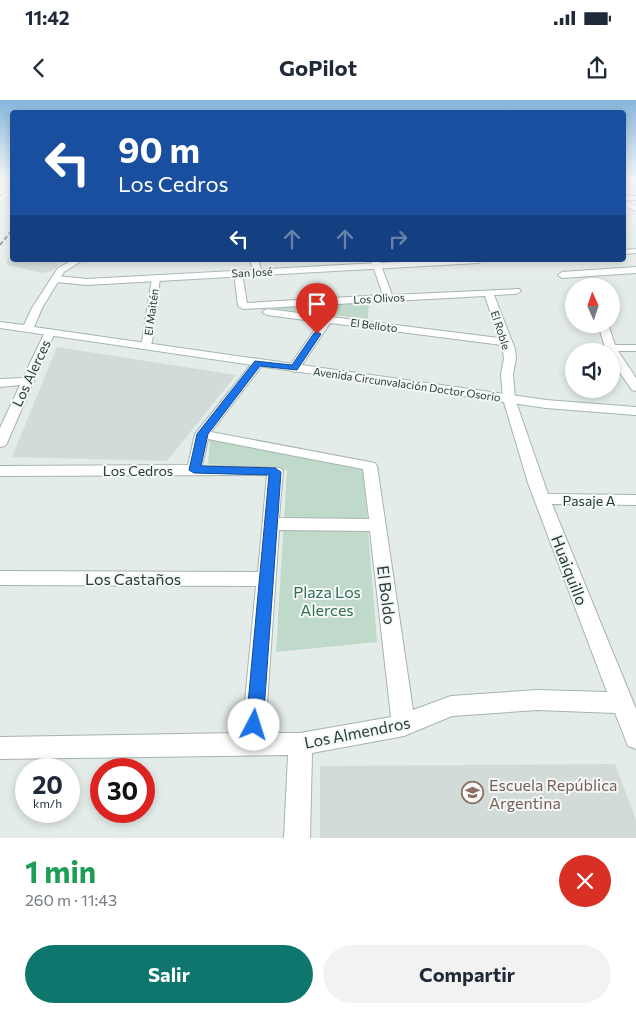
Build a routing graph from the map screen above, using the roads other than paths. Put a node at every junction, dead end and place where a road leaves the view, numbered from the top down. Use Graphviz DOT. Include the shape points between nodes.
graph roads {
  1 [pos="75,262"];
  2 [pos="255,262"];
  3 [pos="411,262"];
  4 [pos="626,262"];
  5 [pos="377,263"];
  6 [pos="636,270"];
  7 [pos="258,272"];
  8 [pos="238,273"];
  9 [pos="156,278"];
  10 [pos="573,278"];
  11 [pos="56,279"];
  12 [pos="516,290"];
  13 [pos="488,292"];
  14 [pos="388,297"];
  15 [pos="243,306"];
  16 [pos="36,308"];
  17 [pos="327,319"];
  18 [pos="0,324"];
  19 [pos="28,329"];
  20 [pos="50,332"];
  21 [pos="506,342"];
  22 [pos="144,346"];
  23 [pos="620,348"];
  24 [pos="636,348"];
  25 [pos="620,362"];
  26 [pos="258,363"];
  27 [pos="294,368"];
  28 [pos="26,381"];
  29 [pos="0,383"];
  30 [pos="636,387"];
  31 [pos="509,399"];
  32 [pos="636,411"];
  33 [pos="3,429"];
  34 [pos="202,434"];
  35 [pos="0,443"];
  36 [pos="0,470"];
  37 [pos="194,470"];
  38 [pos="542,499"];
  39 [pos="636,500"];
  40 [pos="272,524"];
  41 [pos="378,525"];
  42 [pos="0,578"];
  43 [pos="267,579"];
  44 [pos="622,703"];
  45 [pos="404,725"];
  46 [pos="636,738"];
  47 [pos="253,743"];
  48 [pos="300,744"];
  49 [pos="0,748"];
  50 [pos="297,838"];
  1 -- 11 [label="street, Los Alerces" via="64,267"];
  2 -- 7 [label="street"];
  3 -- 5 [label="street, San José"];
  4 -- 6 [label="street"];
  5 -- 7 [label="street, San José"];
  5 -- 14 [label="street"];
  6 -- 10 [label="street"];
  7 -- 8 [label="street, San José"];
  8 -- 9 [label="street, San José"];
  8 -- 15 [label="street"];
  9 -- 11 [label="street, San José" via="87,282"];
  9 -- 22 [label="street, El Maitén"];
  11 -- 16 [label="street, Los Alerces"];
  12 -- 13 [label="street, Los Olivos"];
  13 -- 14 [label="street, Los Olivos"];
  13 -- 21 [label="street, El Roble"];
  14 -- 15 [label="street, Los Olivos"];
  15 -- 17 [label="street, El Belloto" via="246,309"];
  16 -- 18 [label="street" via="18,319"];
  16 -- 19 [label="street, Los Alerces"];
  17 -- 21 [label="street, El Belloto"];
  17 -- 27 [label="street"];
  18 -- 19 [label="street, Avenida Circunvalación Doctor Osorio"];
  19 -- 20 [label="street, Avenida Circunvalación Doctor Osorio"];
  20 -- 22 [label="street, Avenida Circunvalación Doctor Osorio"];
  20 -- 28 [label="street, Los Alerces"];
  21 -- 31 [label="street, El Roble" via="510,358 507,374"];
  22 -- 26 [label="street, Avenida Circunvalación Doctor Osorio"];
  23 -- 24 [label="street"];
  25 -- 30 [label="street"];
  26 -- 27 [label="street, Avenida Circunvalación Doctor Osorio"];
  26 -- 34 [label="street"];
  27 -- 31 [label="street, Avenida Circunvalación Doctor Osorio"];
  28 -- 29 [label="street"];
  28 -- 33 [label="street, Los Alerces"];
  31 -- 32 [label="street, Avenida Circunvalación Doctor Osorio"];
  31 -- 38 [label="street, Huaiquillo"];
  33 -- 35 [label="street, Los Alerces"];
  34 -- 37 [label="street"];
  34 -- 41 [label="street, El Boldo" via="370,466"];
  36 -- 37 [label="street, Los Cedros"];
  37 -- 40 [label="street, Los Cedros" via="275,472"];
  38 -- 39 [label="street, Pasaje A"];
  38 -- 44 [label="street, Huaiquillo"];
  40 -- 41 [label="street"];
  40 -- 43 [label="street"];
  41 -- 45 [label="street, El Boldo"];
  42 -- 43 [label="street, Los Castaños"];
  43 -- 47 [label="street"];
  44 -- 45 [label="street, Los Almendros" via="537,700 451,706"];
  44 -- 46 [label="street, Huaiquillo"];
  45 -- 48 [label="street, Los Almendros"];
  47 -- 48 [label="street, Los Almendros"];
  47 -- 49 [label="street, Los Almendros"];
  48 -- 50 [label="street"];
}
